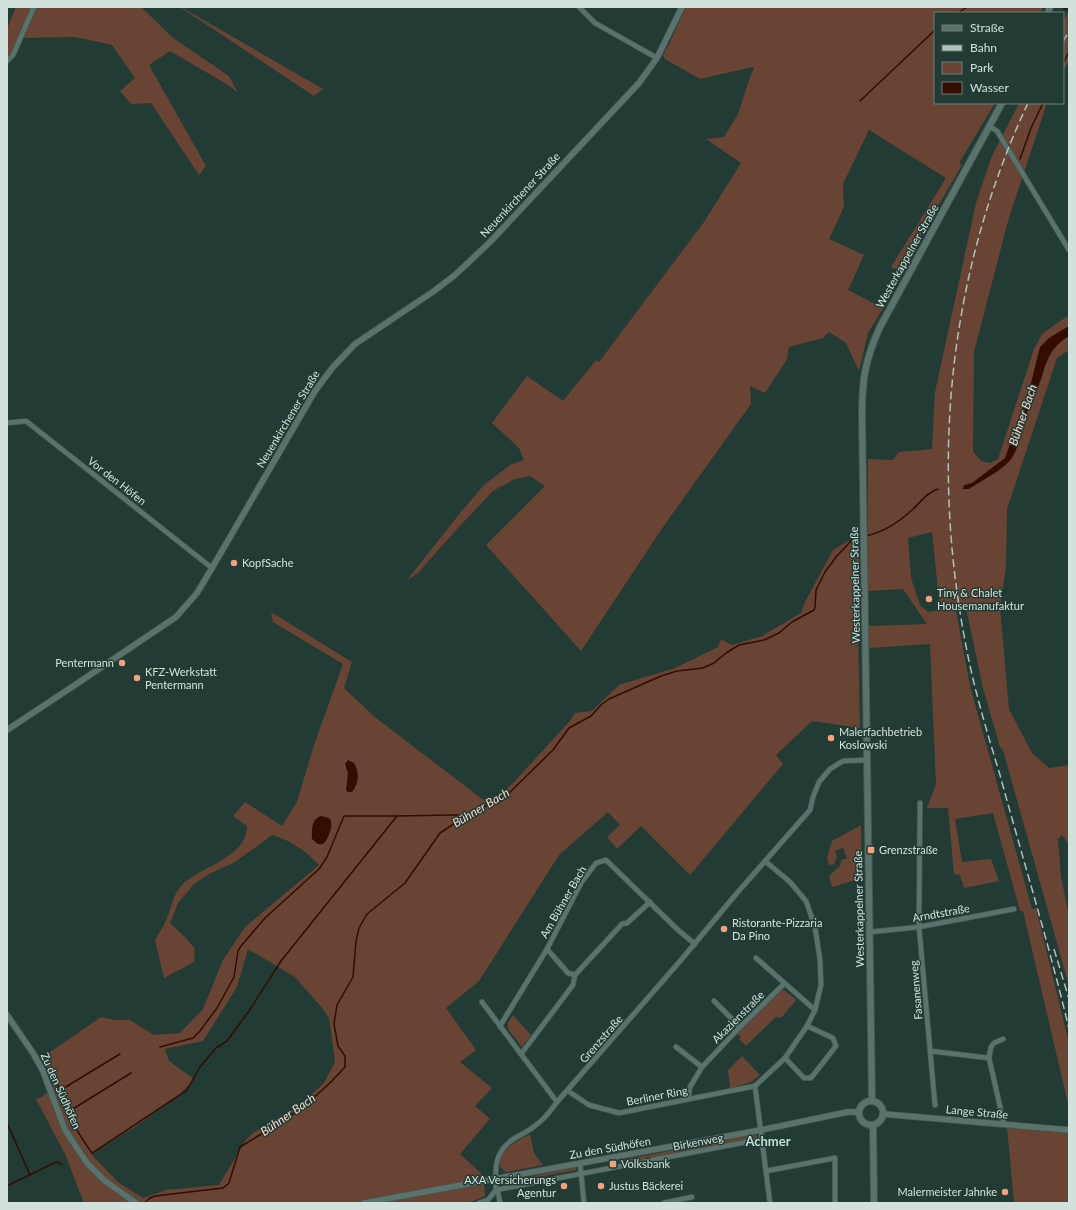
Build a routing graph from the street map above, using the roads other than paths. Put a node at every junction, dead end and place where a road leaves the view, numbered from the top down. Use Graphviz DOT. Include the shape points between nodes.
graph roads {
  1 [pos="34,7"];
  2 [pos="579,7"];
  3 [pos="682,7"];
  4 [pos="657,58"];
  5 [pos="7,61"];
  6 [pos="1001,104"];
  7 [pos="990,126"];
  8 [pos="1069,250"];
  9 [pos="7,423"];
  10 [pos="212,568"];
  11 [pos="7,730"];
  12 [pos="867,760"];
  13 [pos="920,804"];
  14 [pos="765,861"];
  15 [pos="650,902"];
  16 [pos="1014,909"];
  17 [pos="919,927"];
  18 [pos="870,932"];
  19 [pos="695,944"];
  20 [pos="547,949"];
  21 [pos="756,958"];
  22 [pos="575,975"];
  23 [pos="784,984"];
  24 [pos="714,1001"];
  25 [pos="482,1002"];
  26 [pos="815,1010"];
  27 [pos="7,1015"];
  28 [pos="500,1026"];
  29 [pos="807,1026"];
  30 [pos="740,1027"];
  31 [pos="1003,1040"];
  32 [pos="676,1048"];
  33 [pos="930,1051"];
  34 [pos="521,1054"];
  35 [pos="785,1058"];
  36 [pos="989,1058"];
  37 [pos="702,1067"];
  38 [pos="755,1086"];
  39 [pos="568,1091"];
  40 [pos="688,1099"];
  41 [pos="872,1101"];
  42 [pos="557,1102"];
  43 [pos="935,1105"];
  44 [pos="858,1112"];
  45 [pos="883,1114"];
  46 [pos="1004,1124"];
  47 [pos="873,1126"];
  48 [pos="761,1130"];
  49 [pos="1069,1130"];
  50 [pos="762,1139"];
  51 [pos="580,1163"];
  52 [pos="766,1171"];
  53 [pos="581,1174"];
  54 [pos="495,1179"];
  55 [pos="496,1190"];
  56 [pos="692,1197"];
  57 [pos="136,1203"];
  58 [pos="364,1203"];
  59 [pos="480,1203"];
  60 [pos="500,1203"];
  61 [pos="584,1203"];
  62 [pos="664,1203"];
  63 [pos="770,1203"];
  64 [pos="835,1203"];
  65 [pos="874,1203"];
  1 -- 5 [label="street" via="13,55"];
  2 -- 4 [label="street" via="595,23"];
  3 -- 4 [label="street, Neuenkirchener Straße"];
  4 -- 10 [label="street, Neuenkirchener Straße" via="639,83 490,242 434,291 355,344 333,367 315,391"];
  6 -- 7 [label="main road, Westerkappelner Straße"];
  7 -- 8 [label="street" via="997,131"];
  7 -- 12 [label="main road, Westerkappelner Straße" via="888,311 869,352 866,366 862,389"];
  9 -- 10 [label="street, Vor den Höfen" via="26,421"];
  10 -- 11 [label="street, Neuenkirchener Straße" via="196,593 172,620"];
  12 -- 14 [label="street, Grenzstraße" via="843,761 830,769 819,782 810,810"];
  12 -- 18 [label="main road, Westerkappelner Straße"];
  13 -- 17 [label="street, Fasanenweg"];
  14 -- 19 [label="street, Grenzstraße"];
  14 -- 26 [label="street" via="790,882 806,901 815,927 821,985"];
  15 -- 19 [label="street, Am Bühner Bach"];
  15 -- 20 [label="street, Am Bühner Bach" via="606,860 596,863 582,883"];
  15 -- 22 [label="street" via="627,923 622,924"];
  16 -- 17 [label="street, Arndtstraße"];
  17 -- 18 [label="street, Arndtstraße"];
  17 -- 33 [label="street, Fasanenweg"];
  18 -- 41 [label="main road, Westerkappelner Straße"];
  19 -- 39 [label="street, Grenzstraße"];
  20 -- 22 [label="street, Am Bühner Bach" via="568,973"];
  20 -- 28 [label="street, Am Bühner Bach"];
  21 -- 23 [label="street"];
  22 -- 34 [label="street" via="573,985"];
  23 -- 26 [label="street"];
  23 -- 30 [label="street, Akazienstraße"];
  24 -- 30 [label="street"];
  25 -- 28 [label="street"];
  26 -- 29 [label="street"];
  27 -- 57 [label="street, Zu den Südhöfen" via="43,1071 65,1130 87,1162 105,1181"];
  28 -- 34 [label="street"];
  29 -- 35 [label="street"];
  29 -- 35 [label="street" via="833,1038 836,1046 811,1078 804,1078"];
  30 -- 37 [label="street, Akazienstraße"];
  31 -- 36 [label="street" via="994,1043"];
  32 -- 37 [label="street"];
  33 -- 36 [label="street"];
  33 -- 43 [label="street, Fasanenweg"];
  34 -- 42 [label="street"];
  35 -- 38 [label="street"];
  36 -- 46 [label="street"];
  37 -- 40 [label="street, Akazienstraße" via="690,1087"];
  38 -- 40 [label="street, Berliner Ring"];
  38 -- 48 [label="street"];
  39 -- 40 [label="street, Berliner Ring" via="589,1105 619,1113"];
  39 -- 42 [label="street, Grenzstraße"];
  41 -- 44 [label="main road" via="865,1102"];
  41 -- 45 [label="main road" via="882,1107"];
  42 -- 54 [label="street, Grenzstraße" via="536,1125 502,1149 496,1160"];
  44 -- 47 [label="main road" via="863,1123"];
  44 -- 48 [label="street, Zu den Südhöfen"];
  45 -- 46 [label="street, Lange Straße"];
  45 -- 47 [label="main road" via="880,1121"];
  46 -- 49 [label="street, Lange Straße"];
  47 -- 65 [label="main road"];
  48 -- 50 [label="street"];
  48 -- 51 [label="street, Zu den Südhöfen"];
  50 -- 52 [label="street"];
  50 -- 53 [label="street, Birkenweg"];
  51 -- 53 [label="street"];
  51 -- 54 [label="street, Zu den Südhöfen"];
  52 -- 63 [label="street"];
  52 -- 64 [label="street" via="836,1158"];
  53 -- 55 [label="street, Birkenweg"];
  53 -- 61 [label="street"];
  54 -- 55 [label="street, Grenzstraße"];
  54 -- 58 [label="street, Zu den Südhöfen"];
  55 -- 59 [label="street" via="488,1200"];
  55 -- 60 [label="street, Grenzstraße"];
  56 -- 62 [label="street"];
}
